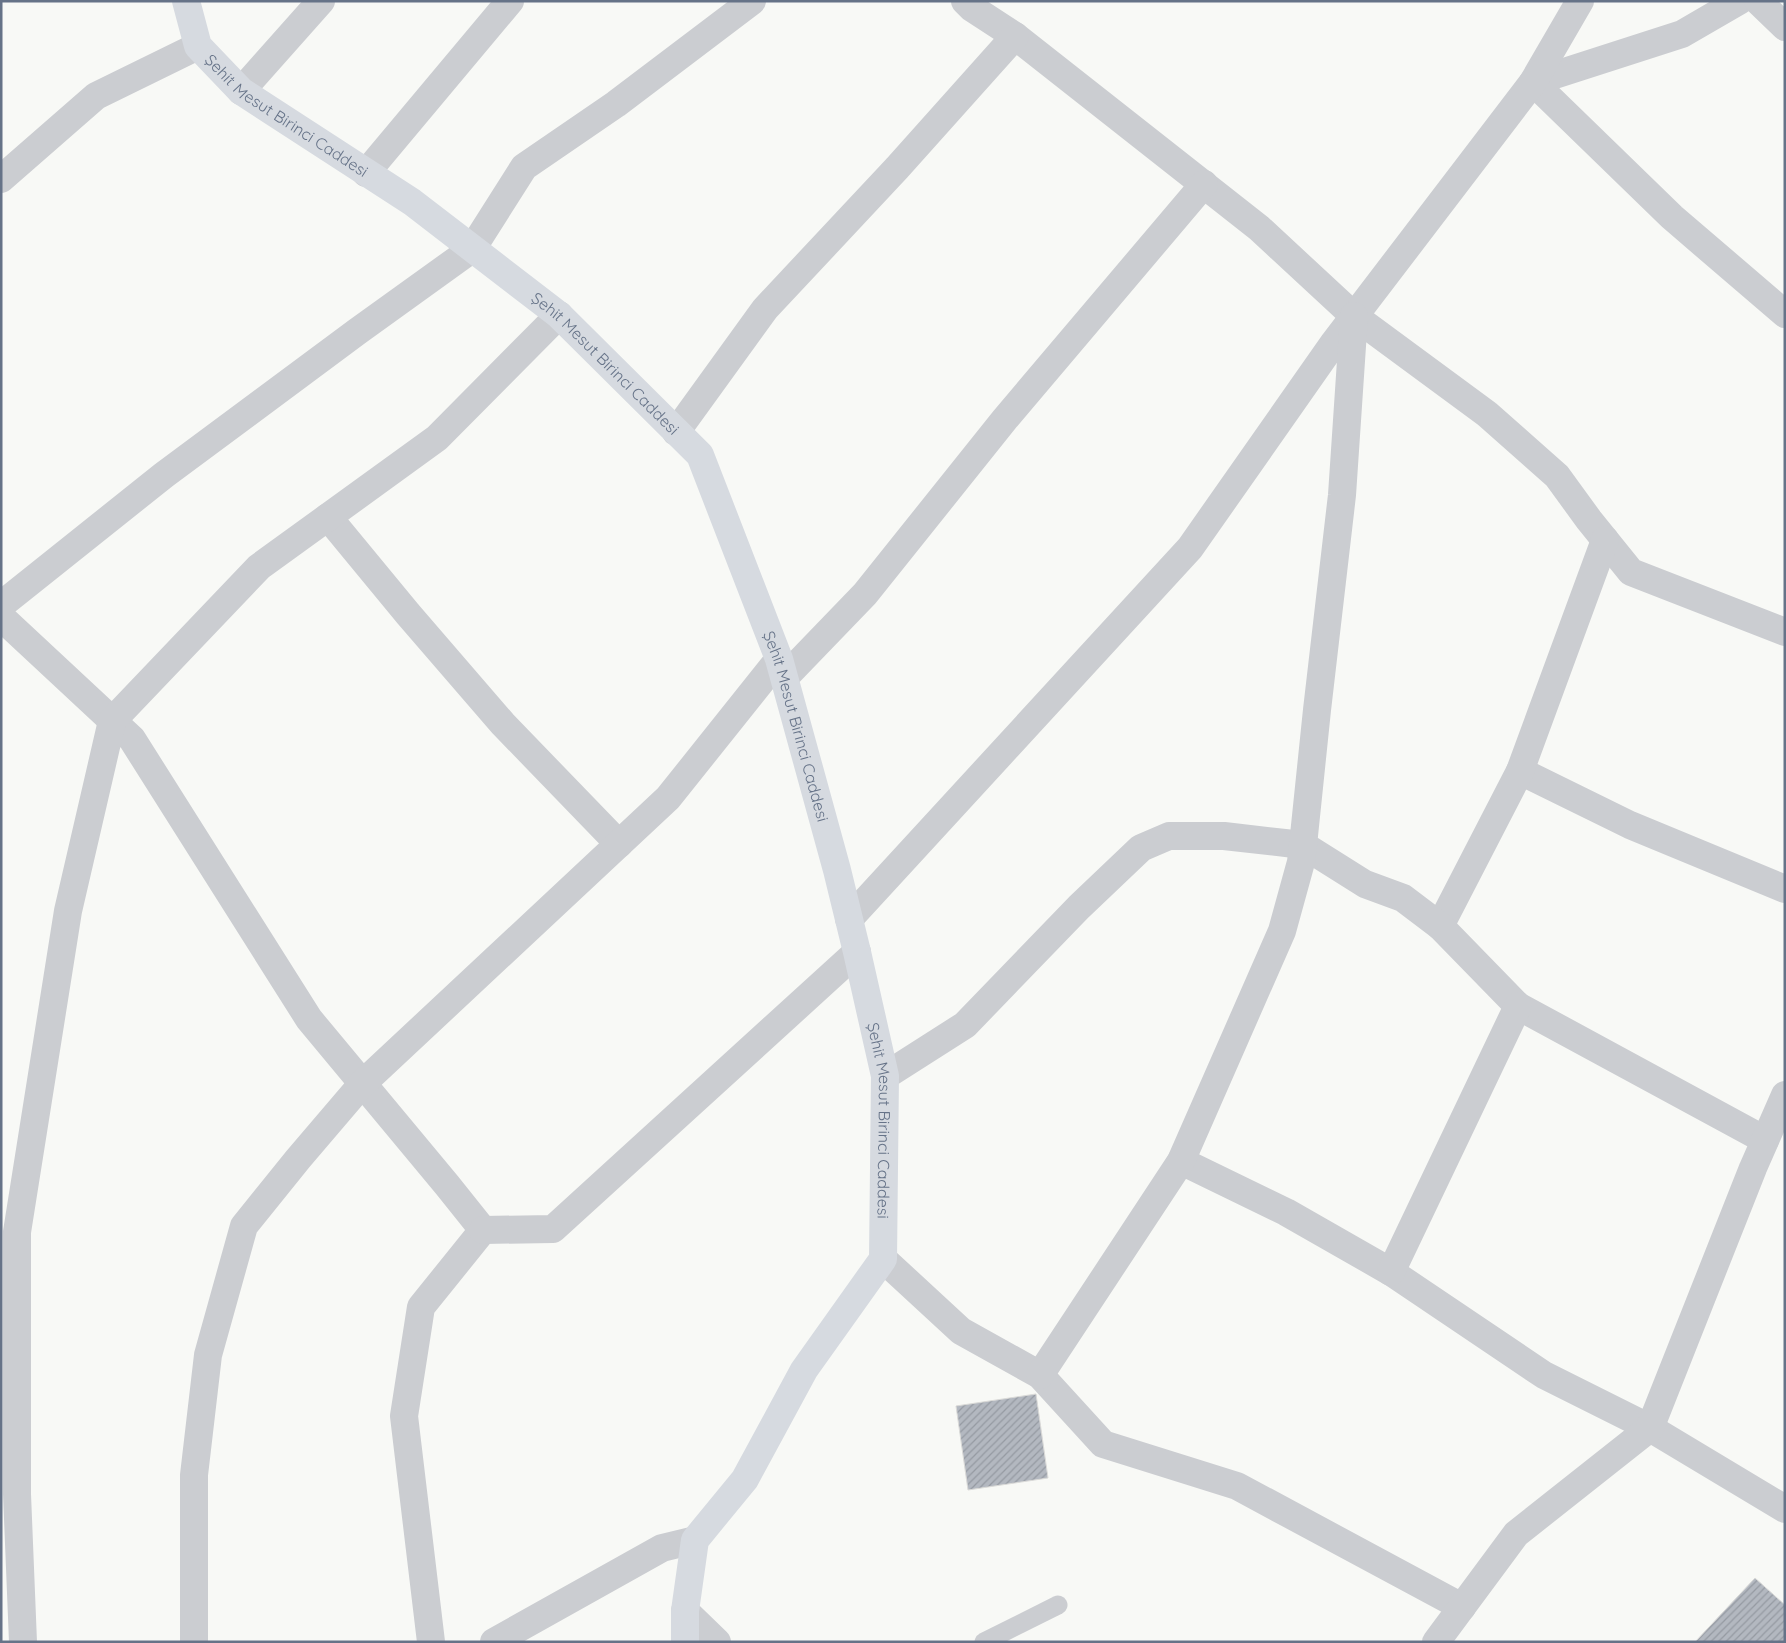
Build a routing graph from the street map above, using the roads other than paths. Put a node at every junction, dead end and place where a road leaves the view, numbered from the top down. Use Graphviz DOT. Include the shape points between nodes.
graph roads {
  1 [pos="186,1"];
  2 [pos="321,1"];
  3 [pos="510,1"];
  4 [pos="752,1"];
  5 [pos="965,1"];
  6 [pos="1580,1"];
  7 [pos="1739,1"];
  8 [pos="1758,1"];
  9 [pos="1785,26"];
  10 [pos="1015,36"];
  11 [pos="198,46"];
  12 [pos="1532,82"];
  13 [pos="241,91"];
  14 [pos="366,173"];
  15 [pos="1,179"];
  16 [pos="1204,184"];
  17 [pos="472,249"];
  18 [pos="1785,314"];
  19 [pos="559,315"];
  20 [pos="1354,316"];
  21 [pos="676,432"];
  22 [pos="328,516"];
  23 [pos="1605,540"];
  24 [pos="1,605"];
  25 [pos="1,617"];
  26 [pos="1785,632"];
  27 [pos="782,668"];
  28 [pos="112,721"];
  29 [pos="1520,771"];
  30 [pos="619,844"];
  31 [pos="1303,845"];
  32 [pos="1785,889"];
  33 [pos="849,919"];
  34 [pos="1440,926"];
  35 [pos="857,952"];
  36 [pos="1518,1006"];
  37 [pos="885,1076"];
  38 [pos="362,1084"];
  39 [pos="1785,1095"];
  40 [pos="1765,1140"];
  41 [pos="1181,1161"];
  42 [pos="483,1230"];
  43 [pos="882,1259"];
  44 [pos="1391,1272"];
  45 [pos="1040,1375"];
  46 [pos="1650,1428"];
  47 [pos="1785,1510"];
  48 [pos="695,1540"];
  49 [pos="1058,1605"];
  50 [pos="1462,1607"];
  51 [pos="684,1610"];
  52 [pos="23,1642"];
  53 [pos="194,1642"];
  54 [pos="431,1642"];
  55 [pos="494,1642"];
  56 [pos="685,1642"];
  57 [pos="716,1642"];
  58 [pos="984,1642"];
  59 [pos="1436,1642"];
  1 -- 11 [label="main road, Şehit Mesut Birinci Caddesi"];
  2 -- 13 [label="street"];
  3 -- 14 [label="street"];
  4 -- 17 [label="street" via="616,104 524,167"];
  5 -- 10 [label="street"];
  6 -- 12 [label="street"];
  7 -- 12 [label="street" via="1682,34"];
  8 -- 9 [label="street"];
  10 -- 16 [label="street"];
  10 -- 21 [label="street" via="898,168 766,309"];
  11 -- 13 [label="main road, Şehit Mesut Birinci Caddesi"];
  11 -- 15 [label="street" via="96,96"];
  12 -- 18 [label="street" via="1672,217"];
  12 -- 20 [label="street"];
  13 -- 14 [label="main road, Şehit Mesut Birinci Caddesi"];
  14 -- 17 [label="main road, Şehit Mesut Birinci Caddesi" via="412,202"];
  16 -- 20 [label="street" via="1259,228"];
  16 -- 27 [label="street" via="1005,419 865,594"];
  17 -- 19 [label="main road, Şehit Mesut Birinci Caddesi"];
  17 -- 24 [label="street" via="164,475"];
  19 -- 21 [label="main road, Şehit Mesut Birinci Caddesi"];
  19 -- 22 [label="street" via="437,438"];
  20 -- 23 [label="street" via="1487,414 1557,476"];
  20 -- 31 [label="street" via="1342,494"];
  20 -- 33 [label="street" via="1190,548"];
  21 -- 27 [label="main road, Şehit Mesut Birinci Caddesi" via="700,456"];
  22 -- 28 [label="street" via="259,566"];
  22 -- 30 [label="street" via="503,724"];
  23 -- 26 [label="street" via="1631,572"];
  23 -- 29 [label="street"];
  25 -- 28 [label="street"];
  27 -- 30 [label="street" via="668,798"];
  27 -- 33 [label="main road, Şehit Mesut Birinci Caddesi"];
  28 -- 38 [label="street" via="132,739 309,1019"];
  28 -- 52 [label="street" via="68,911 17,1232 17,1494"];
  29 -- 32 [label="street" via="1630,824"];
  29 -- 34 [label="street"];
  30 -- 38 [label="street"];
  31 -- 34 [label="street" via="1365,884 1403,898"];
  31 -- 37 [label="street" via="1224,836 1169,836 1141,848 965,1025"];
  31 -- 41 [label="street" via="1282,931"];
  33 -- 35 [label="main road, Şehit Mesut Birinci Caddesi"];
  34 -- 36 [label="street"];
  35 -- 37 [label="main road, Şehit Mesut Birinci Caddesi"];
  35 -- 42 [label="street" via="552,1229"];
  36 -- 40 [label="street"];
  36 -- 44 [label="street"];
  37 -- 43 [label="main road, Şehit Mesut Birinci Caddesi"];
  38 -- 42 [label="street"];
  38 -- 53 [label="street" via="244,1226 208,1355 194,1475"];
  39 -- 40 [label="street"];
  40 -- 46 [label="street"];
  41 -- 44 [label="street" via="1286,1212"];
  41 -- 45 [label="street"];
  42 -- 54 [label="street" via="421,1308 404,1416"];
  43 -- 45 [label="street" via="960,1330"];
  43 -- 48 [label="main road" via="804,1370 745,1478"];
  44 -- 46 [label="street" via="1544,1375"];
  45 -- 50 [label="street" via="1103,1444 1237,1486"];
  46 -- 47 [label="street"];
  46 -- 50 [label="street" via="1516,1534"];
  48 -- 51 [label="main road"];
  48 -- 55 [label="street" via="662,1548"];
  49 -- 58 [label="lane"];
  50 -- 59 [label="street"];
  51 -- 56 [label="main road"];
  51 -- 57 [label="street"];
}
